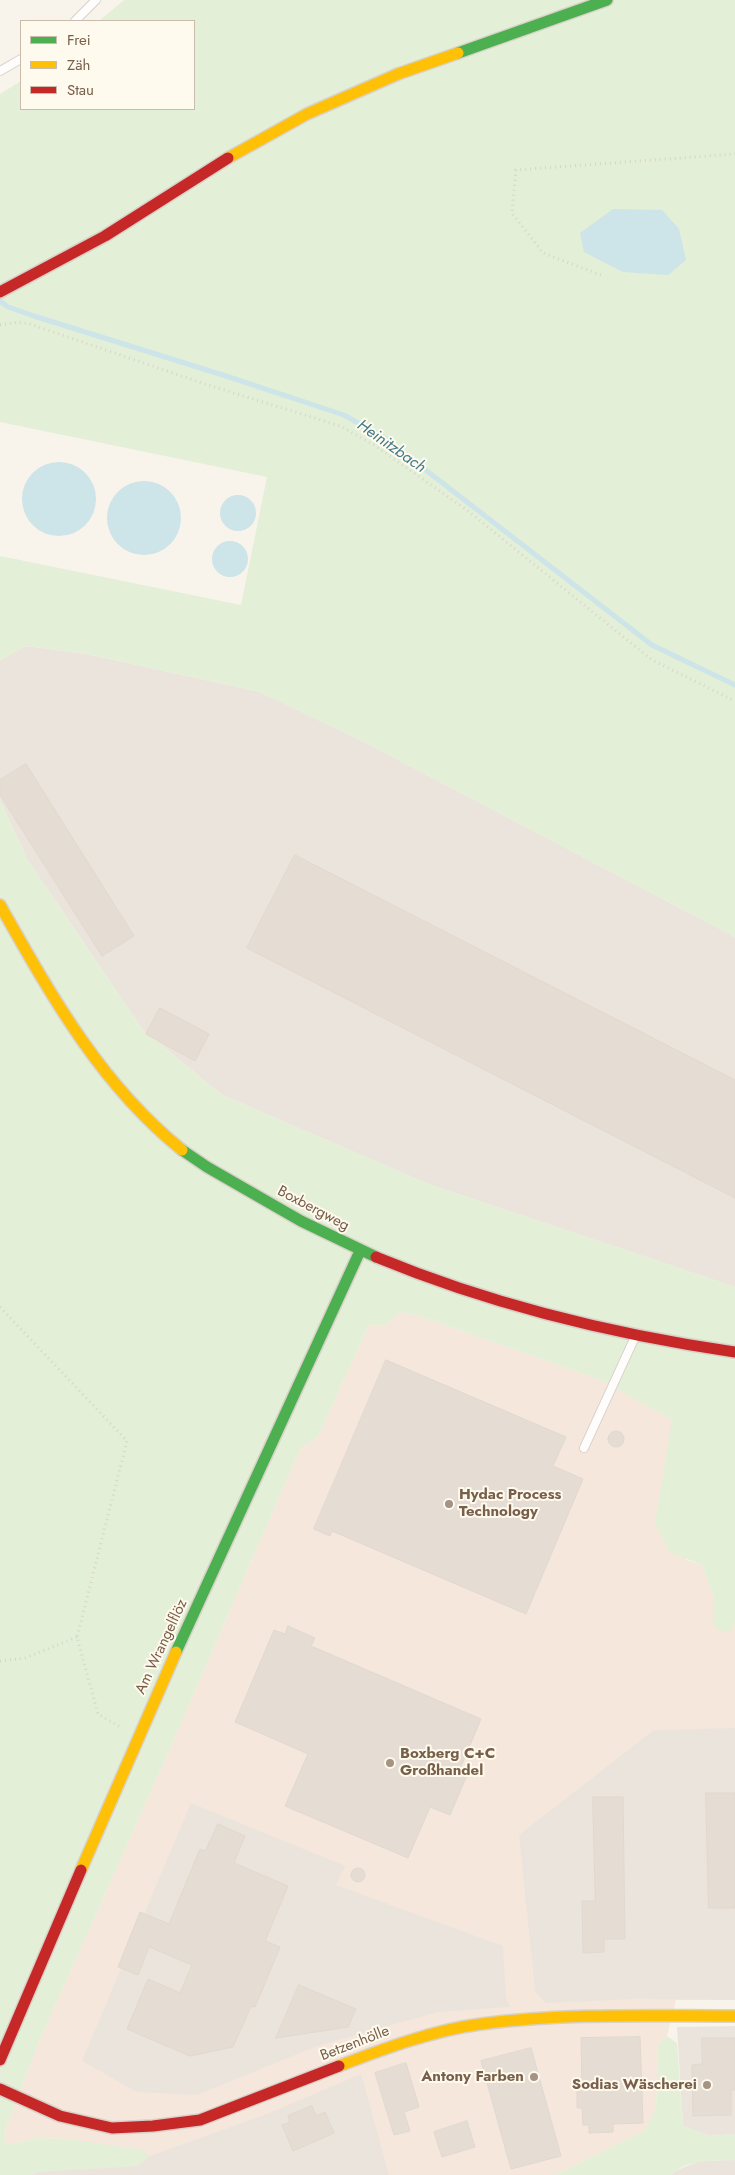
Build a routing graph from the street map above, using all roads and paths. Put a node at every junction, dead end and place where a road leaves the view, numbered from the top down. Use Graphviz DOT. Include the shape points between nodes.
graph roads {
  1 [pos="96,0"];
  2 [pos="607,0"];
  3 [pos="76,20"];
  4 [pos="20,59"];
  5 [pos="0,71"];
  6 [pos="735,154"];
  7 [pos="601,275"];
  8 [pos="0,292"];
  9 [pos="0,325"];
  10 [pos="735,701"];
  11 [pos="0,905"];
  12 [pos="360,1251"];
  13 [pos="0,1307"];
  14 [pos="635,1337"];
  15 [pos="735,1352"];
  16 [pos="584,1448"];
  17 [pos="76,1637"];
  18 [pos="0,1661"];
  19 [pos="137,1737"];
  20 [pos="735,2016"];
  21 [pos="0,2060"];
  22 [pos="0,2089"];
  1 -- 3 [label="lane"];
  2 -- 8 [label="street" via="398,74 306,114 213,166 105,236"];
  4 -- 5 [label="lane"];
  6 -- 7 [label="path" via="516,170 512,213 542,253"];
  9 -- 10 [label="path" via="30,324 340,426 374,444 468,511 652,660"];
  11 -- 12 [label="street, Boxbergweg" via="73,1032 124,1096 187,1153 272,1206"];
  12 -- 14 [label="street, Boxbergweg" via="454,1289 562,1321"];
  12 -- 19 [label="street, Am Wrangelflöz"];
  13 -- 17 [label="path" via="127,1441"];
  14 -- 15 [label="street, Boxbergweg"];
  14 -- 16 [label="lane"];
  17 -- 18 [label="path" via="25,1658"];
  17 -- 19 [label="path" via="98,1714"];
  19 -- 21 [label="street, Am Wrangelflöz"];
  20 -- 22 [label="street, Betzenhölle" via="569,2016 479,2024 394,2045 200,2120 153,2126 112,2128 60,2116"];
}
